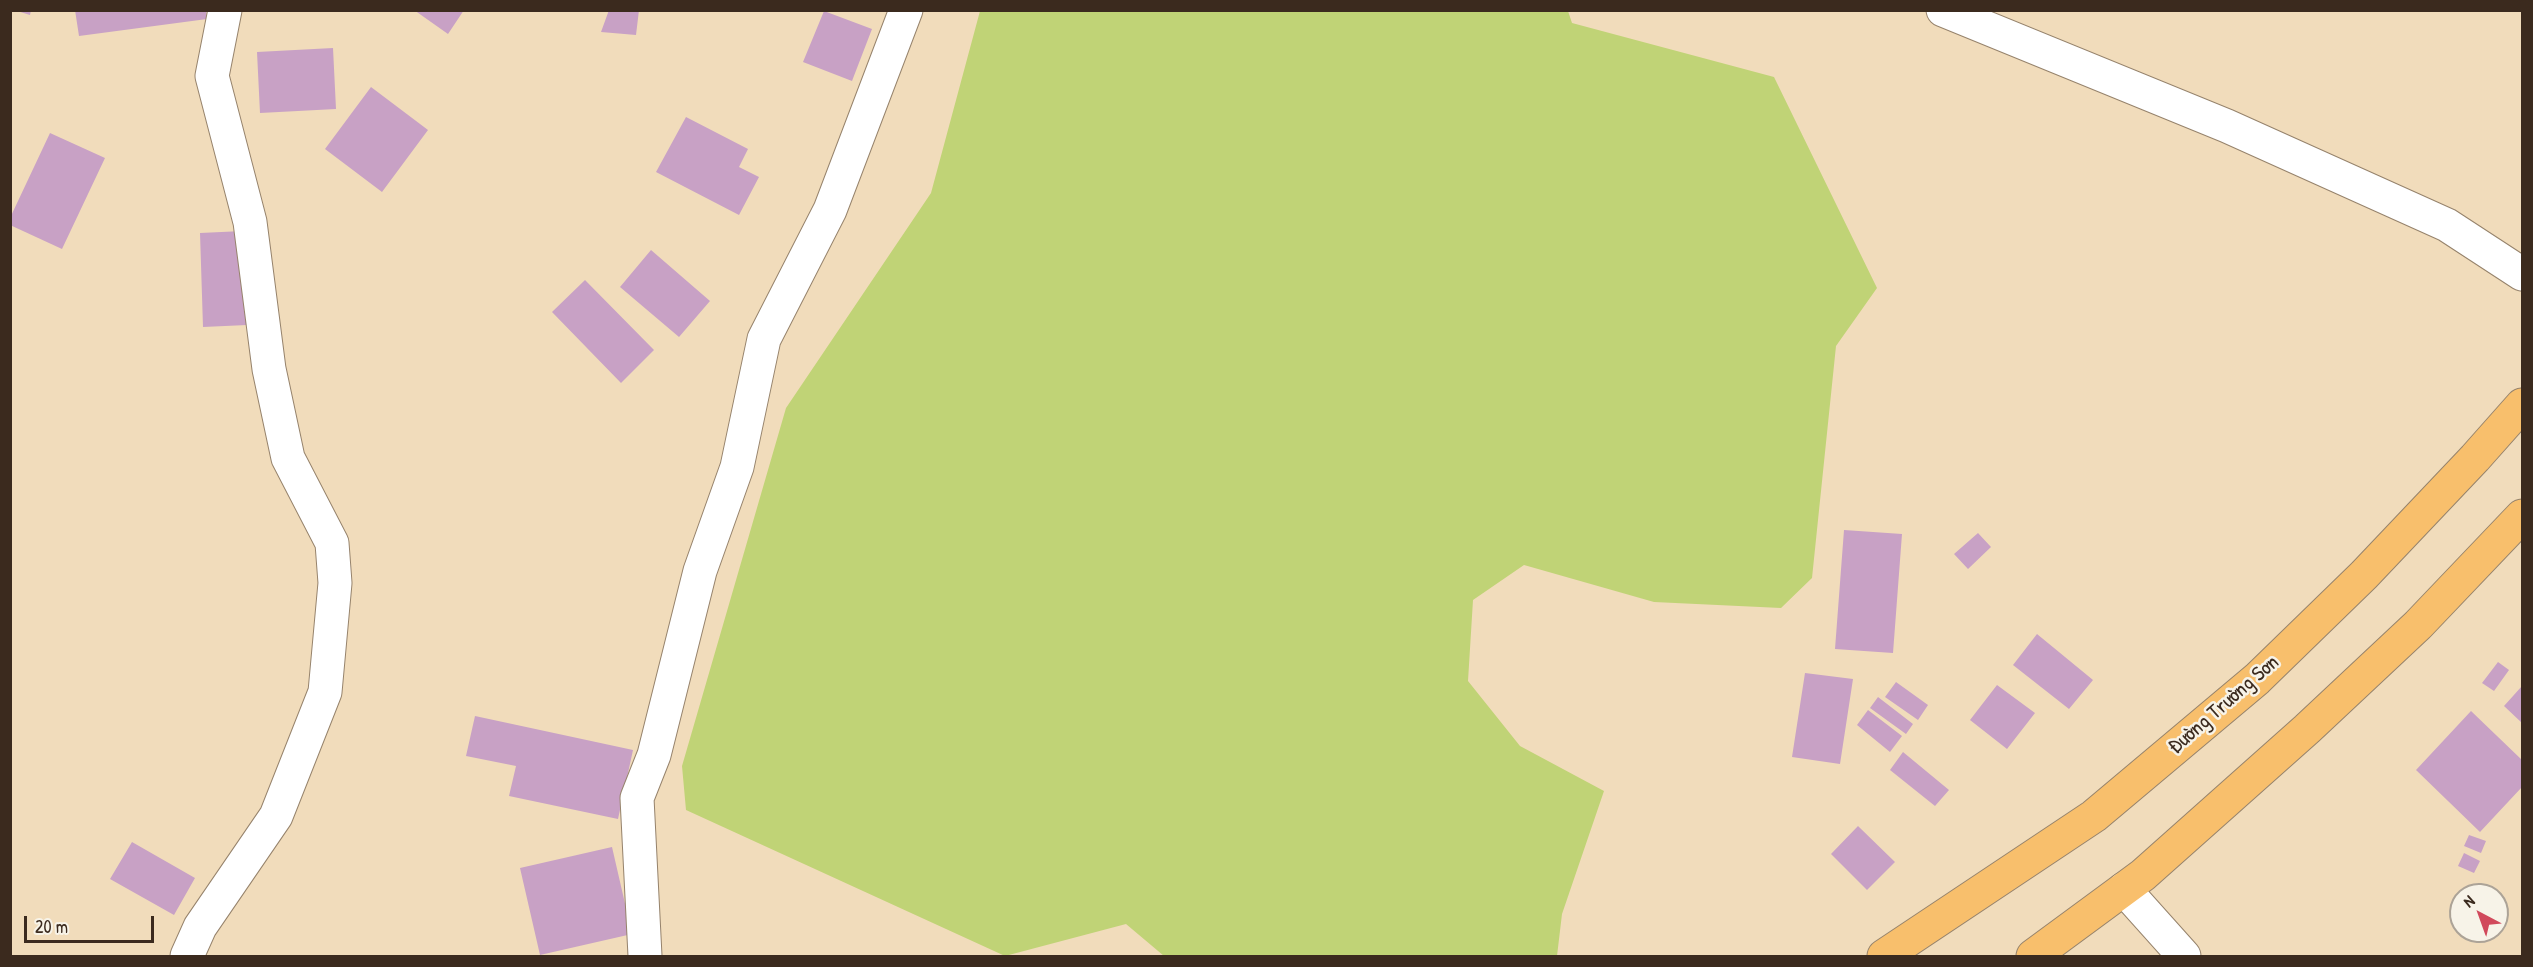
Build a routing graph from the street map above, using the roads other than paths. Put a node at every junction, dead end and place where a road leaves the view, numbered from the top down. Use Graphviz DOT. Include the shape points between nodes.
graph roads {
  1 [pos="225,10"];
  2 [pos="906,10"];
  3 [pos="1943,10"];
  4 [pos="2523,274"];
  5 [pos="2523,405"];
  6 [pos="2523,516"];
  7 [pos="2124,888"];
  8 [pos="187,957"];
  9 [pos="645,957"];
  10 [pos="1884,957"];
  11 [pos="2032,957"];
  12 [pos="2184,957"];
  1 -- 8 [label="street" via="212,76 250,222 269,369 288,458 332,543 335,583 325,692 276,816 200,927"];
  2 -- 9 [label="street" via="830,210 764,339 737,467 700,571 654,755 637,798"];
  3 -- 4 [label="street" via="2227,126 2447,225"];
  5 -- 10 [label="highway, Đường Trường Sơn" via="2364,575 2257,679 2094,816"];
  6 -- 7 [label="highway" via="2418,625 2307,729"];
  7 -- 11 [label="highway"];
  7 -- 12 [label="street"];
}
